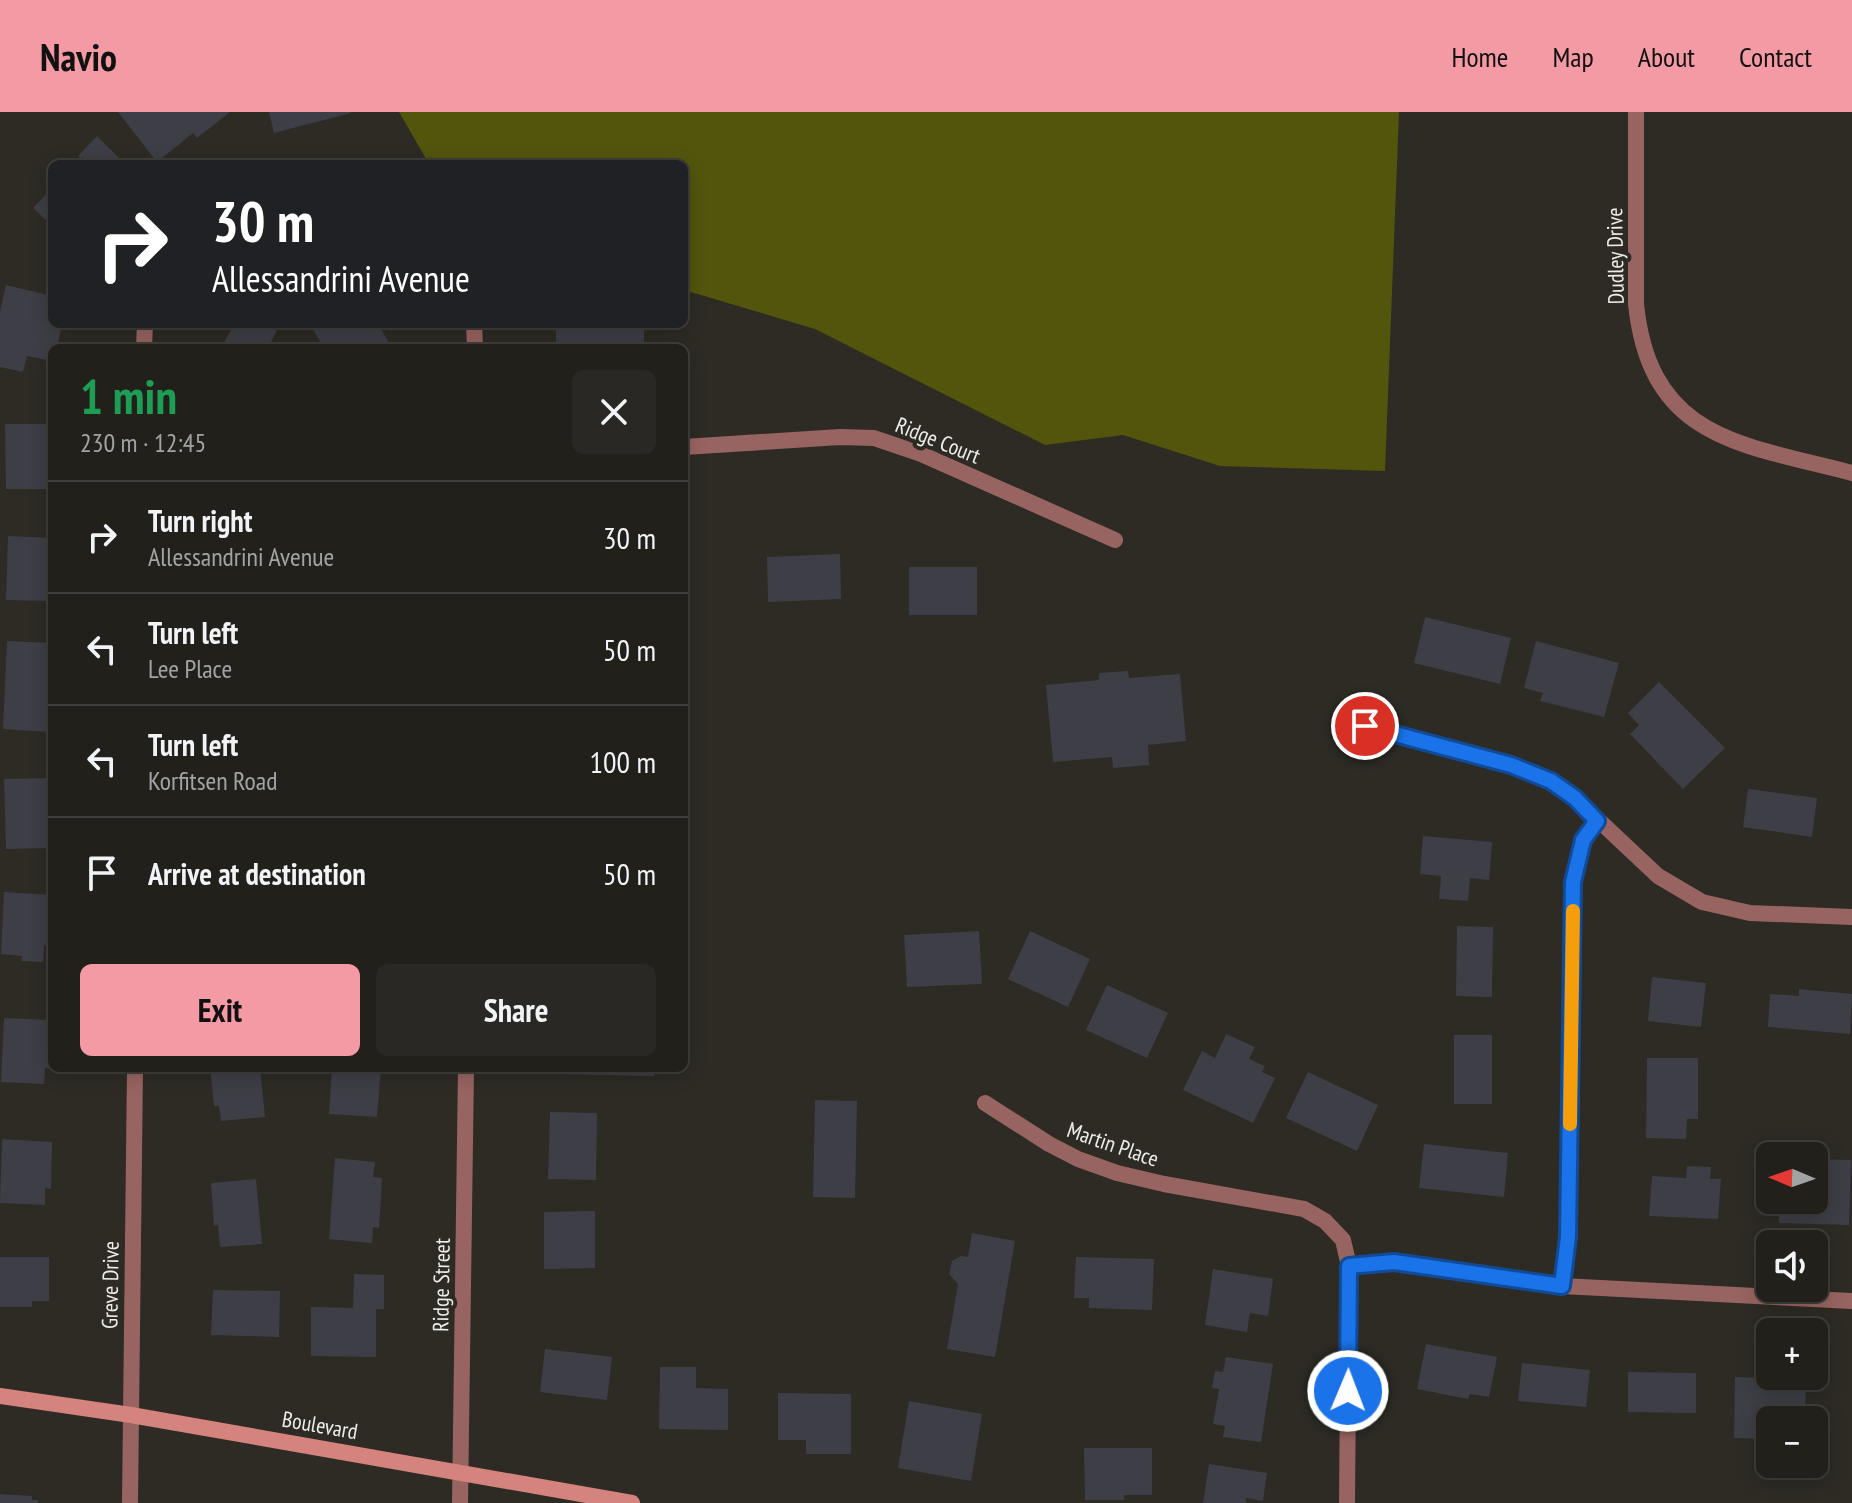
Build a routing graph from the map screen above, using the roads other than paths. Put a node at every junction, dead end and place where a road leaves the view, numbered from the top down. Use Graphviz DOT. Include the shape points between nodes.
graph roads {
  1 [pos="1636,112"];
  2 [pos="688,447"];
  3 [pos="1852,473"];
  4 [pos="1115,540"];
  5 [pos="1365,726"];
  6 [pos="1597,821"];
  7 [pos="1852,917"];
  8 [pos="135,1072"];
  9 [pos="466,1072"];
  10 [pos="985,1103"];
  11 [pos="1349,1266"];
  12 [pos="1562,1286"];
  13 [pos="1852,1301"];
  14 [pos="0,1396"];
  15 [pos="131,1415"];
  16 [pos="461,1472"];
  17 [pos="130,1503"];
  18 [pos="460,1503"];
  19 [pos="632,1503"];
  20 [pos="1347,1503"];
  1 -- 3 [label="street, Dudley Drive" via="1636,304 1650,368 1697,424 1728,440"];
  2 -- 4 [label="street, Ridge Court" via="874,438"];
  5 -- 6 [label="street" via="1511,765 1551,781"];
  6 -- 7 [label="street" via="1658,876 1702,902 1750,913"];
  6 -- 12 [label="street" via="1583,840 1573,882 1568,1237"];
  8 -- 15 [label="street, Greve Drive"];
  9 -- 16 [label="street, Ridge Street"];
  10 -- 11 [label="street, Martin Place" via="1049,1144 1117,1173 1304,1209 1343,1240"];
  11 -- 12 [label="street" via="1394,1262"];
  11 -- 20 [label="street"];
  12 -- 13 [label="street"];
  14 -- 15 [label="street, Boulevard"];
  15 -- 16 [label="street, Boulevard"];
  15 -- 17 [label="street, Greve Drive"];
  16 -- 18 [label="street, Ridge Street"];
  16 -- 19 [label="street, Boulevard"];
}
